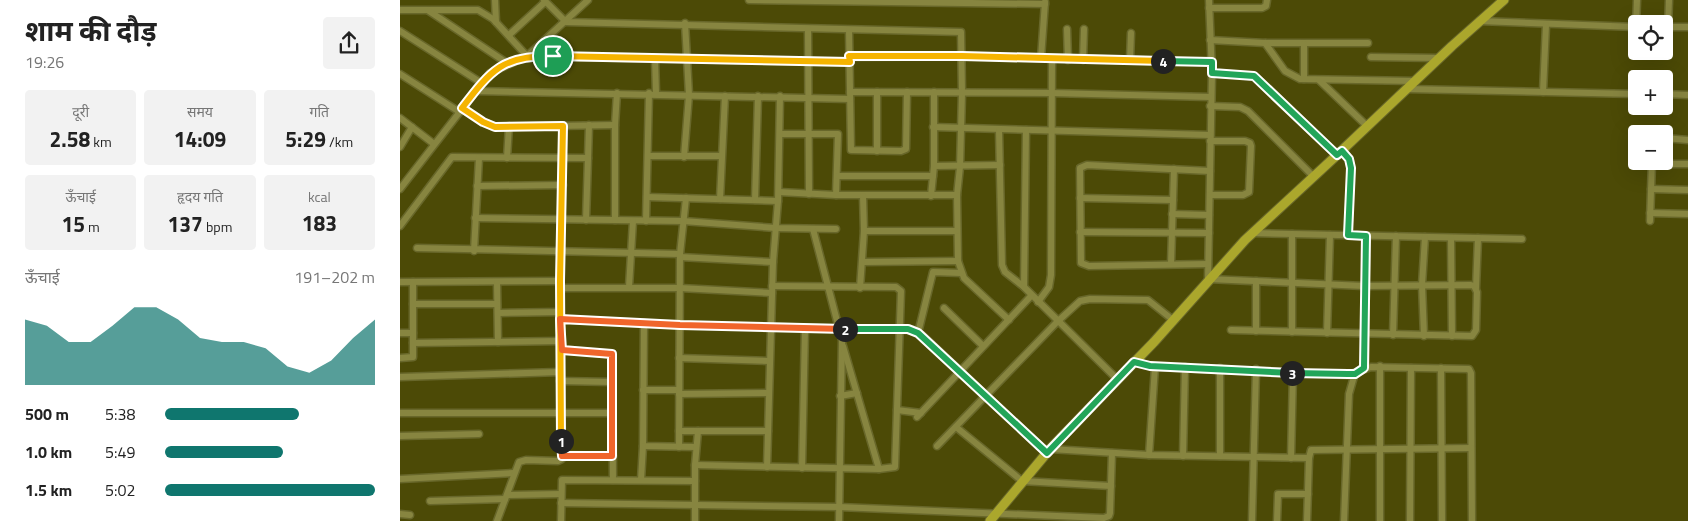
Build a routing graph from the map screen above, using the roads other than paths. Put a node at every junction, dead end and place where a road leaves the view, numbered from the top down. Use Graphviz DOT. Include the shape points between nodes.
graph roads {
  1 [pos="496,0"];
  2 [pos="749,0"];
  3 [pos="1209,0"];
  4 [pos="1267,0"];
  5 [pos="1504,0"];
  6 [pos="1637,0"];
  7 [pos="1669,0"];
  8 [pos="545,1"];
  9 [pos="586,1"];
  10 [pos="795,1"];
  11 [pos="960,2"];
  12 [pos="1045,2"];
  13 [pos="1209,8"];
  14 [pos="400,10"];
  15 [pos="429,11"];
  16 [pos="1636,15"];
  17 [pos="1667,15"];
  18 [pos="1479,21"];
  19 [pos="496,22"];
  20 [pos="566,22"];
  21 [pos="685,23"];
  22 [pos="1546,25"];
  23 [pos="1628,27"];
  24 [pos="1673,27"];
  25 [pos="1688,27"];
  26 [pos="808,29"];
  27 [pos="1067,29"];
  28 [pos="1084,29"];
  29 [pos="849,30"];
  30 [pos="400,31"];
  31 [pos="1131,33"];
  32 [pos="509,36"];
  33 [pos="1210,40"];
  34 [pos="1266,43"];
  35 [pos="1368,43"];
  36 [pos="1304,44"];
  37 [pos="527,56"];
  38 [pos="962,56"];
  39 [pos="1371,57"];
  40 [pos="655,58"];
  41 [pos="1041,58"];
  42 [pos="1439,58"];
  43 [pos="688,59"];
  44 [pos="849,59"];
  45 [pos="1052,59"];
  46 [pos="809,60"];
  47 [pos="1068,60"];
  48 [pos="1083,60"];
  49 [pos="1130,60"];
  50 [pos="1212,62"];
  51 [pos="507,63"];
  52 [pos="1212,73"];
  53 [pos="400,74"];
  54 [pos="1304,79"];
  55 [pos="1318,80"];
  56 [pos="1415,81"];
  57 [pos="480,82"];
  58 [pos="1407,89"];
  59 [pos="475,91"];
  60 [pos="877,92"];
  61 [pos="907,92"];
  62 [pos="934,92"];
  63 [pos="1543,92"];
  64 [pos="618,93"];
  65 [pos="653,93"];
  66 [pos="962,93"];
  67 [pos="1051,93"];
  68 [pos="1628,94"];
  69 [pos="1673,94"];
  70 [pos="850,95"];
  71 [pos="1688,95"];
  72 [pos="689,96"];
  73 [pos="725,96"];
  74 [pos="758,96"];
  75 [pos="780,96"];
  76 [pos="810,97"];
  77 [pos="1210,98"];
  78 [pos="1210,106"];
  79 [pos="460,109"];
  80 [pos="400,118"];
  81 [pos="589,125"];
  82 [pos="615,125"];
  83 [pos="509,126"];
  84 [pos="563,126"];
  85 [pos="1368,126"];
  86 [pos="412,127"];
  87 [pos="933,127"];
  88 [pos="962,128"];
  89 [pos="1051,129"];
  90 [pos="999,130"];
  91 [pos="1026,130"];
  92 [pos="780,134"];
  93 [pos="809,134"];
  94 [pos="838,134"];
  95 [pos="850,134"];
  96 [pos="1210,138"];
  97 [pos="1673,139"];
  98 [pos="1688,140"];
  99 [pos="434,144"];
  100 [pos="400,146"];
  101 [pos="877,151"];
  102 [pos="1339,153"];
  103 [pos="648,156"];
  104 [pos="720,156"];
  105 [pos="684,157"];
  106 [pos="479,158"];
  107 [pos="507,158"];
  108 [pos="563,158"];
  109 [pos="588,158"];
  110 [pos="1673,163"];
  111 [pos="1688,164"];
  112 [pos="1000,165"];
  113 [pos="934,166"];
  114 [pos="960,167"];
  115 [pos="1174,169"];
  116 [pos="1652,170"];
  117 [pos="1210,171"];
  118 [pos="838,176"];
  119 [pos="933,176"];
  120 [pos="1314,176"];
  121 [pos="403,180"];
  122 [pos="562,185"];
  123 [pos="477,186"];
  124 [pos="400,189"];
  125 [pos="1651,189"];
  126 [pos="1688,190"];
  127 [pos="778,192"];
  128 [pos="809,194"];
  129 [pos="1210,194"];
  130 [pos="836,195"];
  131 [pos="957,195"];
  132 [pos="862,196"];
  133 [pos="931,196"];
  134 [pos="647,197"];
  135 [pos="686,198"];
  136 [pos="1080,198"];
  137 [pos="720,199"];
  138 [pos="755,200"];
  139 [pos="1173,200"];
  140 [pos="778,201"];
  141 [pos="1650,213"];
  142 [pos="1172,214"];
  143 [pos="1688,214"];
  144 [pos="1209,215"];
  145 [pos="475,218"];
  146 [pos="562,219"];
  147 [pos="586,220"];
  148 [pos="615,220"];
  149 [pos="633,220"];
  150 [pos="646,221"];
  151 [pos="684,221"];
  152 [pos="1650,221"];
  153 [pos="400,226"];
  154 [pos="776,228"];
  155 [pos="813,229"];
  156 [pos="836,229"];
  157 [pos="864,231"];
  158 [pos="956,231"];
  159 [pos="1080,232"];
  160 [pos="1172,233"];
  161 [pos="1209,233"];
  162 [pos="1251,233"];
  163 [pos="1292,234"];
  164 [pos="1330,235"];
  165 [pos="1348,235"];
  166 [pos="1366,236"];
  167 [pos="1396,236"];
  168 [pos="1425,237"];
  169 [pos="1451,238"];
  170 [pos="1478,238"];
  171 [pos="1522,239"];
  172 [pos="417,248"];
  173 [pos="474,251"];
  174 [pos="560,251"];
  175 [pos="632,253"];
  176 [pos="680,256"];
  177 [pos="958,261"];
  178 [pos="773,262"];
  179 [pos="863,262"];
  180 [pos="1171,264"];
  181 [pos="1208,264"];
  182 [pos="961,273"];
  183 [pos="1208,279"];
  184 [pos="1256,281"];
  185 [pos="400,282"];
  186 [pos="413,282"];
  187 [pos="497,282"];
  188 [pos="1292,282"];
  189 [pos="560,284"];
  190 [pos="1328,284"];
  191 [pos="1422,285"];
  192 [pos="1450,285"];
  193 [pos="1024,286"];
  194 [pos="1364,286"];
  195 [pos="1394,286"];
  196 [pos="629,287"];
  197 [pos="680,288"];
  198 [pos="828,288"];
  199 [pos="860,288"];
  200 [pos="1476,288"];
  201 [pos="772,289"];
  202 [pos="1031,296"];
  203 [pos="1038,302"];
  204 [pos="414,304"];
  205 [pos="497,304"];
  206 [pos="944,308"];
  207 [pos="560,312"];
  208 [pos="498,314"];
  209 [pos="560,319"];
  210 [pos="1009,320"];
  211 [pos="1173,320"];
  212 [pos="1058,322"];
  213 [pos="644,323"];
  214 [pos="680,325"];
  215 [pos="770,328"];
  216 [pos="899,328"];
  217 [pos="805,329"];
  218 [pos="840,329"];
  219 [pos="1231,330"];
  220 [pos="1256,331"];
  221 [pos="1292,332"];
  222 [pos="400,333"];
  223 [pos="414,333"];
  224 [pos="918,333"];
  225 [pos="1327,333"];
  226 [pos="1364,334"];
  227 [pos="1393,335"];
  228 [pos="1424,336"];
  229 [pos="1452,336"];
  230 [pos="842,340"];
  231 [pos="561,341"];
  232 [pos="498,342"];
  233 [pos="414,343"];
  234 [pos="984,346"];
  235 [pos="562,350"];
  236 [pos="400,358"];
  237 [pos="679,358"];
  238 [pos="769,361"];
  239 [pos="1134,362"];
  240 [pos="1156,366"];
  241 [pos="1380,366"];
  242 [pos="1185,367"];
  243 [pos="1220,368"];
  244 [pos="1364,368"];
  245 [pos="1411,368"];
  246 [pos="1440,368"];
  247 [pos="1256,369"];
  248 [pos="560,372"];
  249 [pos="960,372"];
  250 [pos="1293,373"];
  251 [pos="1355,374"];
  252 [pos="400,377"];
  253 [pos="1118,380"];
  254 [pos="560,381"];
  255 [pos="612,382"];
  256 [pos="643,390"];
  257 [pos="679,392"];
  258 [pos="767,393"];
  259 [pos="857,393"];
  260 [pos="840,396"];
  261 [pos="986,397"];
  262 [pos="897,410"];
  263 [pos="560,411"];
  264 [pos="400,412"];
  265 [pos="612,413"];
  266 [pos="956,427"];
  267 [pos="679,431"];
  268 [pos="698,431"];
  269 [pos="768,431"];
  270 [pos="479,434"];
  271 [pos="400,436"];
  272 [pos="643,446"];
  273 [pos="937,446"];
  274 [pos="679,447"];
  275 [pos="696,447"];
  276 [pos="1412,448"];
  277 [pos="1442,448"];
  278 [pos="1472,448"];
  279 [pos="1346,449"];
  280 [pos="1379,450"];
  281 [pos="1049,451"];
  282 [pos="1112,453"];
  283 [pos="1150,455"];
  284 [pos="562,456"];
  285 [pos="612,456"];
  286 [pos="1184,456"];
  287 [pos="1220,456"];
  288 [pos="1254,456"];
  289 [pos="1291,458"];
  290 [pos="1309,458"];
  291 [pos="695,465"];
  292 [pos="766,467"];
  293 [pos="802,468"];
  294 [pos="840,468"];
  295 [pos="879,469"];
  296 [pos="514,473"];
  297 [pos="400,479"];
  298 [pos="613,480"];
  299 [pos="641,480"];
  300 [pos="695,481"];
  301 [pos="1022,481"];
  302 [pos="1111,486"];
  303 [pos="561,494"];
  304 [pos="1308,494"];
  305 [pos="506,497"];
  306 [pos="430,501"];
  307 [pos="561,502"];
  308 [pos="695,506"];
  309 [pos="839,507"];
  310 [pos="400,514"];
  311 [pos="410,515"];
  312 [pos="993,518"];
  313 [pos="497,521"];
  314 [pos="561,521"];
  315 [pos="695,521"];
  316 [pos="839,521"];
  317 [pos="1252,521"];
  318 [pos="1276,521"];
  319 [pos="1307,521"];
  320 [pos="1344,521"];
  321 [pos="1380,521"];
  322 [pos="1410,521"];
  323 [pos="1442,521"];
  324 [pos="1472,521"];
  1 -- 19 [label="street"];
  2 -- 10 [label="street"];
  3 -- 13 [label="street"];
  4 -- 13 [label="street" via="1262,8"];
  5 -- 18 [label="street"];
  6 -- 16 [label="street"];
  7 -- 17 [label="street"];
  8 -- 20 [label="street"];
  8 -- 32 [label="street"];
  9 -- 20 [label="street"];
  10 -- 11 [label="street"];
  11 -- 12 [label="street"];
  12 -- 41 [label="street"];
  13 -- 33 [label="street"];
  14 -- 15 [label="street"];
  15 -- 19 [label="street" via="478,10"];
  15 -- 51 [label="street"];
  18 -- 22 [label="street"];
  18 -- 42 [label="street"];
  19 -- 32 [label="street"];
  20 -- 21 [label="street"];
  20 -- 37 [label="street"];
  21 -- 26 [label="street"];
  21 -- 43 [label="street"];
  22 -- 23 [label="street"];
  22 -- 63 [label="street"];
  24 -- 25 [label="street"];
  26 -- 29 [label="street"];
  26 -- 46 [label="street"];
  27 -- 47 [label="street"];
  28 -- 48 [label="street"];
  29 -- 38 [label="street" via="960,32"];
  29 -- 44 [label="street"];
  30 -- 57 [label="street"];
  31 -- 49 [label="street"];
  32 -- 37 [label="street"];
  33 -- 34 [label="street"];
  33 -- 50 [label="street"];
  34 -- 36 [label="street"];
  34 -- 54 [label="street" via="1285,71"];
  35 -- 36 [label="street"];
  36 -- 54 [label="street"];
  37 -- 40 [label="street"];
  37 -- 51 [label="street"];
  38 -- 41 [label="street"];
  38 -- 44 [label="street"];
  38 -- 66 [label="street"];
  39 -- 42 [label="street"];
  40 -- 43 [label="street"];
  40 -- 65 [label="street"];
  41 -- 45 [label="street"];
  42 -- 56 [label="street"];
  43 -- 46 [label="street"];
  43 -- 72 [label="street"];
  44 -- 46 [label="street"];
  44 -- 70 [label="street"];
  45 -- 47 [label="street"];
  45 -- 67 [label="street"];
  46 -- 76 [label="street"];
  47 -- 48 [label="street"];
  48 -- 49 [label="street"];
  49 -- 50 [label="street"];
  50 -- 52 [label="street"];
  51 -- 57 [label="street"];
  52 -- 77 [label="street"];
  52 -- 102 [label="street" via="1254,76"];
  53 -- 79 [label="street"];
  54 -- 55 [label="street"];
  55 -- 56 [label="street"];
  55 -- 85 [label="street"];
  56 -- 58 [label="street"];
  57 -- 59 [label="street"];
  58 -- 63 [label="street"];
  58 -- 85 [label="street"];
  59 -- 64 [label="street"];
  59 -- 79 [label="street"];
  60 -- 61 [label="street"];
  60 -- 70 [label="street"];
  60 -- 101 [label="street"];
  61 -- 62 [label="street"];
  61 -- 101 [label="street" via="906,149"];
  62 -- 66 [label="street"];
  62 -- 87 [label="street"];
  63 -- 68 [label="street"];
  64 -- 65 [label="street"];
  64 -- 82 [label="street"];
  65 -- 72 [label="street"];
  65 -- 103 [label="street"];
  66 -- 67 [label="street"];
  66 -- 88 [label="street"];
  67 -- 77 [label="street"];
  67 -- 89 [label="street"];
  69 -- 71 [label="street"];
  70 -- 76 [label="street"];
  70 -- 95 [label="street"];
  72 -- 73 [label="street"];
  72 -- 105 [label="street"];
  73 -- 74 [label="street"];
  73 -- 104 [label="street"];
  74 -- 75 [label="street"];
  74 -- 138 [label="street"];
  75 -- 76 [label="street"];
  75 -- 92 [label="street"];
  76 -- 93 [label="street"];
  77 -- 78 [label="street"];
  78 -- 96 [label="street"];
  78 -- 120 [label="street" via="1240,107 1248,111"];
  79 -- 83 [label="street" via="488,125"];
  79 -- 99 [label="street"];
  80 -- 86 [label="street"];
  81 -- 82 [label="street"];
  81 -- 84 [label="street"];
  81 -- 109 [label="street"];
  82 -- 148 [label="street"];
  83 -- 84 [label="street"];
  83 -- 107 [label="street"];
  84 -- 108 [label="street"];
  85 -- 102 [label="street"];
  86 -- 99 [label="street"];
  86 -- 100 [label="street"];
  87 -- 88 [label="street"];
  87 -- 113 [label="street"];
  88 -- 90 [label="street"];
  88 -- 114 [label="street"];
  89 -- 91 [label="street"];
  89 -- 96 [label="street"];
  89 -- 203 [label="street" via="1051,280"];
  90 -- 91 [label="street"];
  90 -- 112 [label="street"];
  91 -- 193 [label="street"];
  92 -- 93 [label="street"];
  92 -- 127 [label="street"];
  93 -- 94 [label="street"];
  93 -- 128 [label="street"];
  94 -- 95 [label="street"];
  94 -- 118 [label="street"];
  95 -- 101 [label="street" via="851,150"];
  96 -- 117 [label="street"];
  96 -- 129 [label="street" via="1245,141 1251,146 1249,192 1243,195"];
  97 -- 98 [label="street"];
  99 -- 121 [label="street"];
  102 -- 120 [label="street"];
  102 -- 165 [label="street" via="1349,159 1351,168"];
  103 -- 105 [label="street"];
  103 -- 134 [label="street"];
  104 -- 105 [label="street"];
  104 -- 137 [label="street"];
  106 -- 107 [label="street"];
  106 -- 123 [label="street"];
  106 -- 153 [label="street" via="452,157"];
  107 -- 108 [label="street"];
  108 -- 109 [label="street"];
  108 -- 122 [label="street"];
  109 -- 147 [label="street"];
  110 -- 111 [label="street"];
  112 -- 114 [label="street"];
  112 -- 193 [label="street" via="1002,265 1005,272"];
  113 -- 114 [label="street"];
  113 -- 119 [label="street"];
  114 -- 131 [label="street"];
  115 -- 117 [label="street"];
  115 -- 136 [label="street" via="1083,166 1080,168"];
  115 -- 139 [label="street"];
  116 -- 125 [label="street"];
  117 -- 129 [label="street"];
  118 -- 119 [label="street"];
  118 -- 130 [label="street"];
  119 -- 133 [label="street"];
  120 -- 162 [label="street"];
  121 -- 124 [label="street"];
  122 -- 123 [label="street"];
  122 -- 146 [label="street"];
  123 -- 145 [label="street"];
  125 -- 126 [label="street"];
  125 -- 141 [label="street"];
  127 -- 128 [label="street"];
  127 -- 140 [label="street"];
  128 -- 130 [label="street"];
  129 -- 144 [label="street"];
  130 -- 132 [label="street"];
  131 -- 133 [label="street"];
  131 -- 158 [label="street"];
  132 -- 133 [label="street"];
  132 -- 157 [label="street"];
  134 -- 135 [label="street"];
  134 -- 150 [label="street"];
  135 -- 137 [label="street"];
  135 -- 151 [label="street"];
  136 -- 139 [label="street"];
  136 -- 159 [label="street"];
  137 -- 138 [label="street"];
  138 -- 140 [label="street"];
  139 -- 142 [label="street"];
  140 -- 154 [label="street"];
  141 -- 143 [label="street"];
  141 -- 152 [label="street"];
  142 -- 144 [label="street"];
  142 -- 160 [label="street"];
  144 -- 161 [label="street"];
  145 -- 146 [label="street"];
  145 -- 173 [label="street"];
  146 -- 147 [label="street"];
  146 -- 174 [label="street"];
  147 -- 148 [label="street"];
  148 -- 149 [label="street"];
  149 -- 150 [label="street"];
  149 -- 175 [label="street"];
  150 -- 151 [label="street"];
  151 -- 154 [label="street"];
  151 -- 176 [label="street"];
  154 -- 155 [label="street"];
  154 -- 178 [label="street"];
  155 -- 156 [label="street"];
  155 -- 198 [label="street"];
  157 -- 158 [label="street"];
  157 -- 179 [label="street"];
  158 -- 177 [label="street"];
  159 -- 160 [label="street"];
  159 -- 180 [label="street" via="1080,259 1084,265"];
  160 -- 161 [label="street"];
  160 -- 180 [label="street"];
  161 -- 181 [label="street"];
  162 -- 163 [label="street"];
  162 -- 183 [label="street"];
  163 -- 164 [label="street"];
  163 -- 188 [label="street"];
  164 -- 165 [label="street"];
  164 -- 190 [label="street"];
  165 -- 166 [label="street"];
  166 -- 167 [label="street"];
  166 -- 194 [label="street"];
  167 -- 168 [label="street"];
  167 -- 195 [label="street"];
  168 -- 169 [label="street"];
  168 -- 191 [label="street"];
  169 -- 170 [label="street"];
  169 -- 192 [label="street"];
  170 -- 171 [label="street"];
  170 -- 200 [label="street"];
  172 -- 173 [label="street"];
  173 -- 174 [label="street"];
  174 -- 175 [label="street"];
  174 -- 189 [label="street"];
  175 -- 176 [label="street"];
  175 -- 196 [label="street"];
  176 -- 178 [label="street"];
  176 -- 197 [label="street"];
  177 -- 179 [label="street"];
  177 -- 182 [label="street"];
  178 -- 201 [label="street"];
  179 -- 199 [label="street"];
  180 -- 181 [label="street"];
  181 -- 183 [label="street"];
  182 -- 210 [label="street"];
  182 -- 224 [label="street" via="933,272"];
  183 -- 184 [label="street"];
  183 -- 211 [label="street"];
  184 -- 188 [label="street"];
  184 -- 220 [label="street"];
  185 -- 186 [label="street"];
  186 -- 187 [label="street"];
  186 -- 204 [label="street"];
  187 -- 189 [label="street"];
  187 -- 205 [label="street"];
  188 -- 190 [label="street"];
  188 -- 221 [label="street"];
  189 -- 196 [label="street"];
  189 -- 207 [label="street"];
  190 -- 194 [label="street"];
  190 -- 225 [label="street"];
  191 -- 192 [label="street"];
  191 -- 195 [label="street"];
  191 -- 228 [label="street"];
  192 -- 200 [label="street"];
  192 -- 229 [label="street"];
  193 -- 202 [label="street"];
  194 -- 195 [label="street"];
  194 -- 226 [label="street"];
  195 -- 227 [label="street"];
  196 -- 197 [label="street"];
  197 -- 201 [label="street"];
  197 -- 214 [label="street"];
  198 -- 199 [label="street"];
  198 -- 201 [label="street"];
  198 -- 218 [label="street"];
  199 -- 216 [label="street" via="899,288"];
  200 -- 229 [label="street" via="1475,334"];
  201 -- 215 [label="street"];
  202 -- 203 [label="street"];
  202 -- 210 [label="street"];
  203 -- 212 [label="street"];
  204 -- 205 [label="street"];
  204 -- 223 [label="street"];
  205 -- 208 [label="street"];
  206 -- 234 [label="street"];
  207 -- 208 [label="street"];
  207 -- 209 [label="street"];
  208 -- 232 [label="street"];
  209 -- 213 [label="street"];
  209 -- 231 [label="street"];
  210 -- 234 [label="street"];
  211 -- 212 [label="street" via="1148,300 1090,299 1080,301"];
  211 -- 239 [label="street"];
  212 -- 253 [label="street"];
  212 -- 261 [label="street"];
  213 -- 214 [label="street"];
  213 -- 256 [label="street"];
  214 -- 215 [label="street"];
  214 -- 237 [label="street"];
  215 -- 217 [label="street"];
  215 -- 238 [label="street"];
  216 -- 218 [label="street"];
  216 -- 224 [label="street"];
  216 -- 262 [label="street"];
  217 -- 218 [label="street"];
  217 -- 293 [label="street"];
  218 -- 230 [label="street"];
  219 -- 220 [label="street"];
  220 -- 221 [label="street"];
  221 -- 225 [label="street"];
  222 -- 223 [label="street"];
  223 -- 233 [label="street"];
  224 -- 249 [label="street"];
  225 -- 226 [label="street"];
  226 -- 227 [label="street"];
  226 -- 244 [label="street"];
  227 -- 228 [label="street"];
  228 -- 229 [label="street"];
  230 -- 259 [label="street"];
  230 -- 260 [label="street"];
  231 -- 232 [label="street"];
  231 -- 235 [label="street"];
  232 -- 233 [label="street"];
  233 -- 236 [label="street" via="413,357"];
  234 -- 249 [label="street"];
  235 -- 248 [label="street"];
  235 -- 255 [label="street" via="611,353"];
  237 -- 238 [label="street"];
  237 -- 257 [label="street"];
  238 -- 258 [label="street"];
  239 -- 240 [label="street"];
  239 -- 253 [label="street"];
  240 -- 242 [label="street"];
  240 -- 283 [label="street"];
  241 -- 244 [label="street"];
  241 -- 245 [label="street"];
  241 -- 280 [label="street"];
  242 -- 243 [label="street"];
  242 -- 286 [label="street"];
  243 -- 247 [label="street"];
  243 -- 287 [label="street"];
  244 -- 251 [label="street"];
  245 -- 246 [label="street"];
  245 -- 276 [label="street"];
  246 -- 277 [label="street"];
  246 -- 278 [label="street" via="1470,371"];
  247 -- 250 [label="street"];
  247 -- 288 [label="street"];
  248 -- 252 [label="street"];
  248 -- 254 [label="street"];
  249 -- 261 [label="street"];
  249 -- 262 [label="street" via="919,415"];
  250 -- 251 [label="street"];
  250 -- 289 [label="street"];
  251 -- 279 [label="street" via="1348,394"];
  253 -- 281 [label="street"];
  254 -- 255 [label="street"];
  254 -- 263 [label="street"];
  255 -- 265 [label="street"];
  256 -- 257 [label="street"];
  256 -- 272 [label="street"];
  257 -- 258 [label="street"];
  257 -- 267 [label="street"];
  258 -- 269 [label="street"];
  259 -- 260 [label="street"];
  259 -- 295 [label="street"];
  260 -- 294 [label="street"];
  261 -- 266 [label="street"];
  261 -- 281 [label="street"];
  262 -- 295 [label="street" via="895,467"];
  263 -- 264 [label="street"];
  263 -- 265 [label="street"];
  263 -- 284 [label="street"];
  265 -- 285 [label="street"];
  266 -- 273 [label="street"];
  266 -- 301 [label="street"];
  267 -- 268 [label="street"];
  267 -- 274 [label="street"];
  268 -- 269 [label="street"];
  268 -- 275 [label="street"];
  269 -- 292 [label="street"];
  270 -- 271 [label="street"];
  272 -- 274 [label="street"];
  272 -- 299 [label="street"];
  274 -- 275 [label="street"];
  275 -- 291 [label="street"];
  276 -- 277 [label="street"];
  276 -- 280 [label="street"];
  276 -- 322 [label="street"];
  277 -- 278 [label="street"];
  277 -- 323 [label="street"];
  278 -- 324 [label="street"];
  279 -- 280 [label="street"];
  279 -- 290 [label="street" via="1315,449 1311,450"];
  279 -- 320 [label="street"];
  280 -- 321 [label="street"];
  281 -- 282 [label="street"];
  281 -- 301 [label="street"];
  282 -- 283 [label="street"];
  282 -- 302 [label="street"];
  283 -- 286 [label="street"];
  284 -- 285 [label="street"];
  284 -- 296 [label="street" via="558,461 522,460"];
  285 -- 298 [label="street"];
  286 -- 287 [label="street"];
  287 -- 288 [label="street"];
  288 -- 289 [label="street"];
  288 -- 317 [label="street"];
  289 -- 290 [label="street"];
  290 -- 304 [label="street"];
  291 -- 292 [label="street"];
  291 -- 300 [label="street"];
  292 -- 293 [label="street"];
  293 -- 294 [label="street"];
  294 -- 295 [label="street"];
  294 -- 309 [label="street"];
  296 -- 297 [label="street"];
  296 -- 305 [label="street"];
  298 -- 299 [label="street"];
  298 -- 303 [label="street" via="562,480"];
  299 -- 300 [label="street"];
  300 -- 308 [label="street"];
  301 -- 302 [label="street"];
  301 -- 312 [label="street"];
  302 -- 312 [label="street" via="1107,518"];
  303 -- 305 [label="street"];
  303 -- 307 [label="street"];
  304 -- 318 [label="street" via="1278,494"];
  304 -- 319 [label="street"];
  305 -- 306 [label="street"];
  305 -- 313 [label="street"];
  307 -- 308 [label="street"];
  307 -- 314 [label="street"];
  308 -- 309 [label="street"];
  308 -- 315 [label="street"];
  309 -- 312 [label="street"];
  309 -- 316 [label="street"];
  310 -- 311 [label="street"];
}
